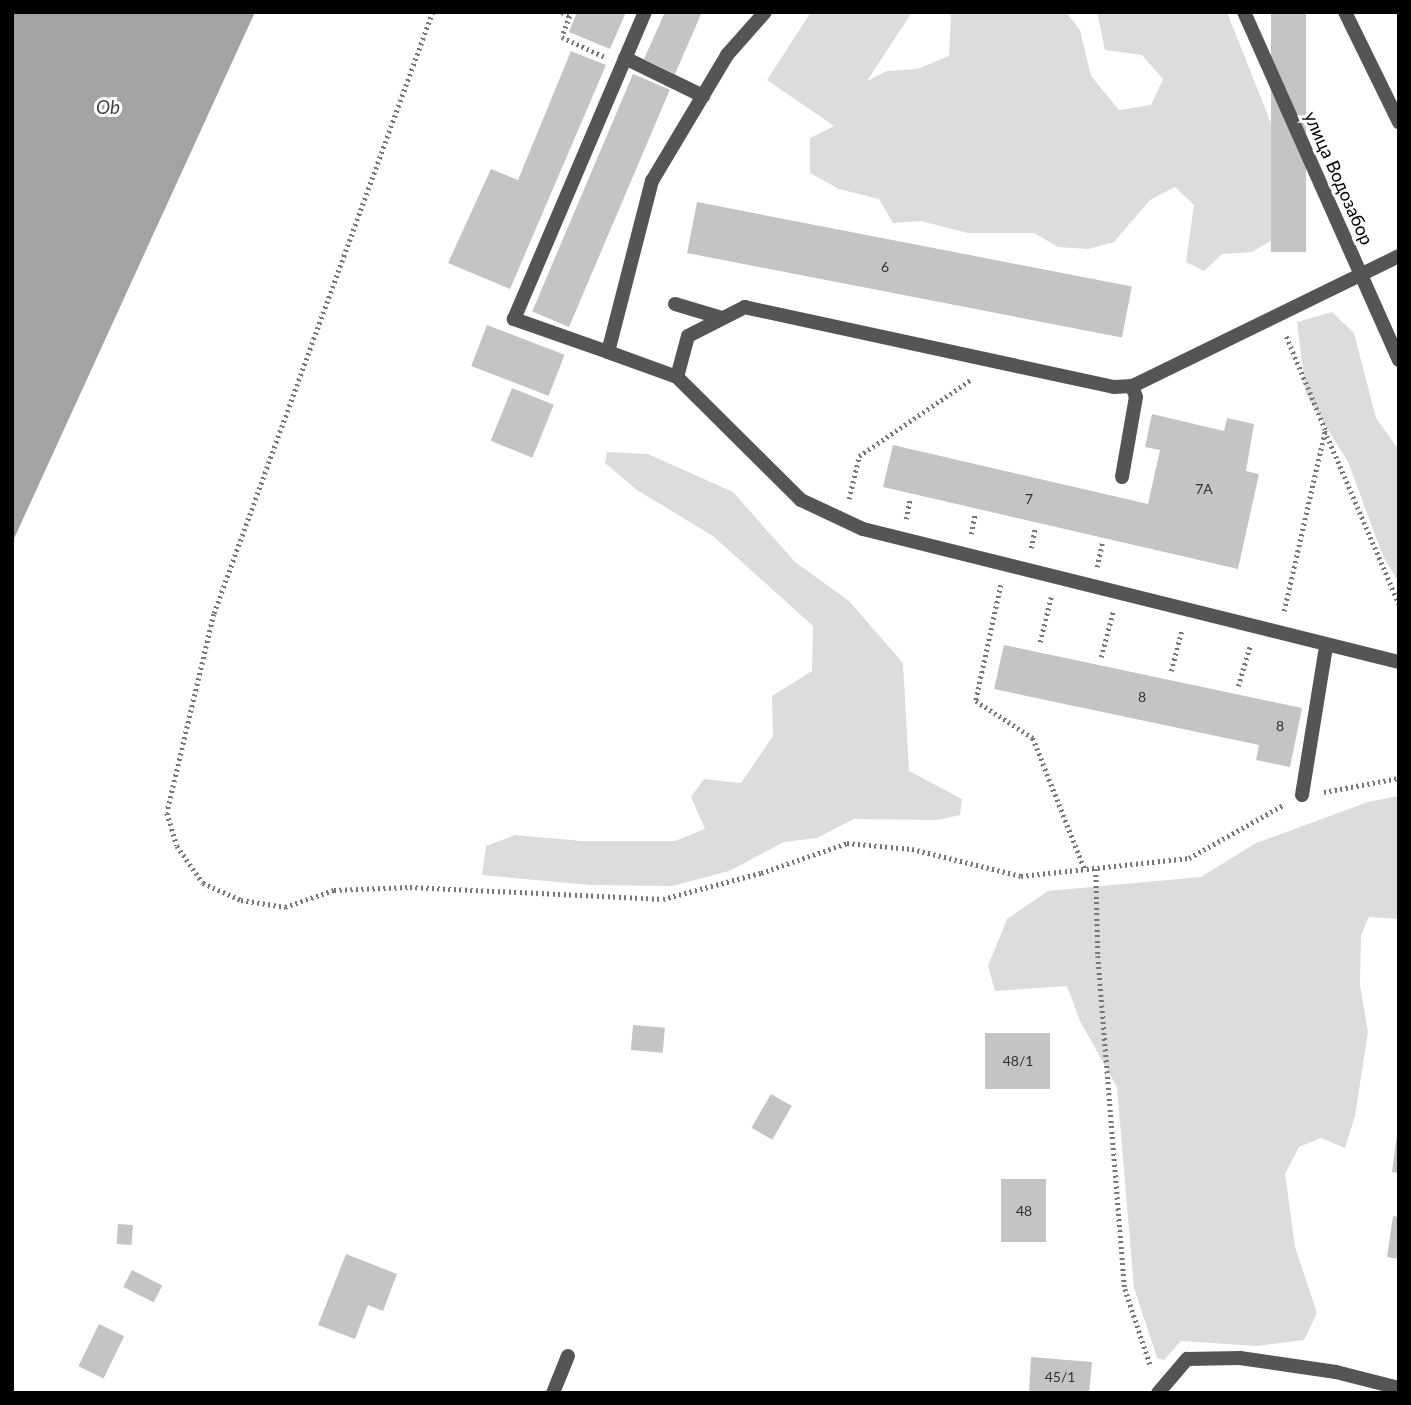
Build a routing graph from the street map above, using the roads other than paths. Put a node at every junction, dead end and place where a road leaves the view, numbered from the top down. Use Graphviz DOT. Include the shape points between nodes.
graph roads {
  1 [pos="645,12"];
  2 [pos="765,12"];
  3 [pos="1244,12"];
  4 [pos="1345,12"];
  5 [pos="623,62"];
  6 [pos="703,96"];
  7 [pos="1399,122"];
  8 [pos="1399,256"];
  9 [pos="1362,276"];
  10 [pos="675,304"];
  11 [pos="722,318"];
  12 [pos="608,352"];
  13 [pos="1399,360"];
  14 [pos="677,377"];
  15 [pos="1132,386"];
  16 [pos="1122,477"];
  17 [pos="1326,646"];
  18 [pos="1399,662"];
  19 [pos="1302,795"];
  20 [pos="568,1356"];
  21 [pos="1399,1388"];
  22 [pos="1159,1392"];
  23 [pos="553,1393"];
  1 -- 5 [label="street"];
  2 -- 6 [label="street" via="727,55"];
  3 -- 9 [label="street, улица Водозабор"];
  4 -- 7 [label="street"];
  5 -- 6 [label="street"];
  5 -- 12 [label="street" via="513,319"];
  6 -- 12 [label="street" via="652,181"];
  8 -- 9 [label="street"];
  9 -- 13 [label="street, улица Водозабор"];
  9 -- 15 [label="street"];
  10 -- 11 [label="street"];
  11 -- 14 [label="street" via="688,335"];
  11 -- 15 [label="street" via="745,307 1114,387"];
  12 -- 14 [label="street"];
  14 -- 17 [label="street" via="801,500 863,529 1187,607"];
  15 -- 16 [label="street" via="1136,397"];
  17 -- 18 [label="street"];
  17 -- 19 [label="street"];
  20 -- 23 [label="street"];
  21 -- 22 [label="street" via="1336,1372 1240,1358 1187,1359"];
}
